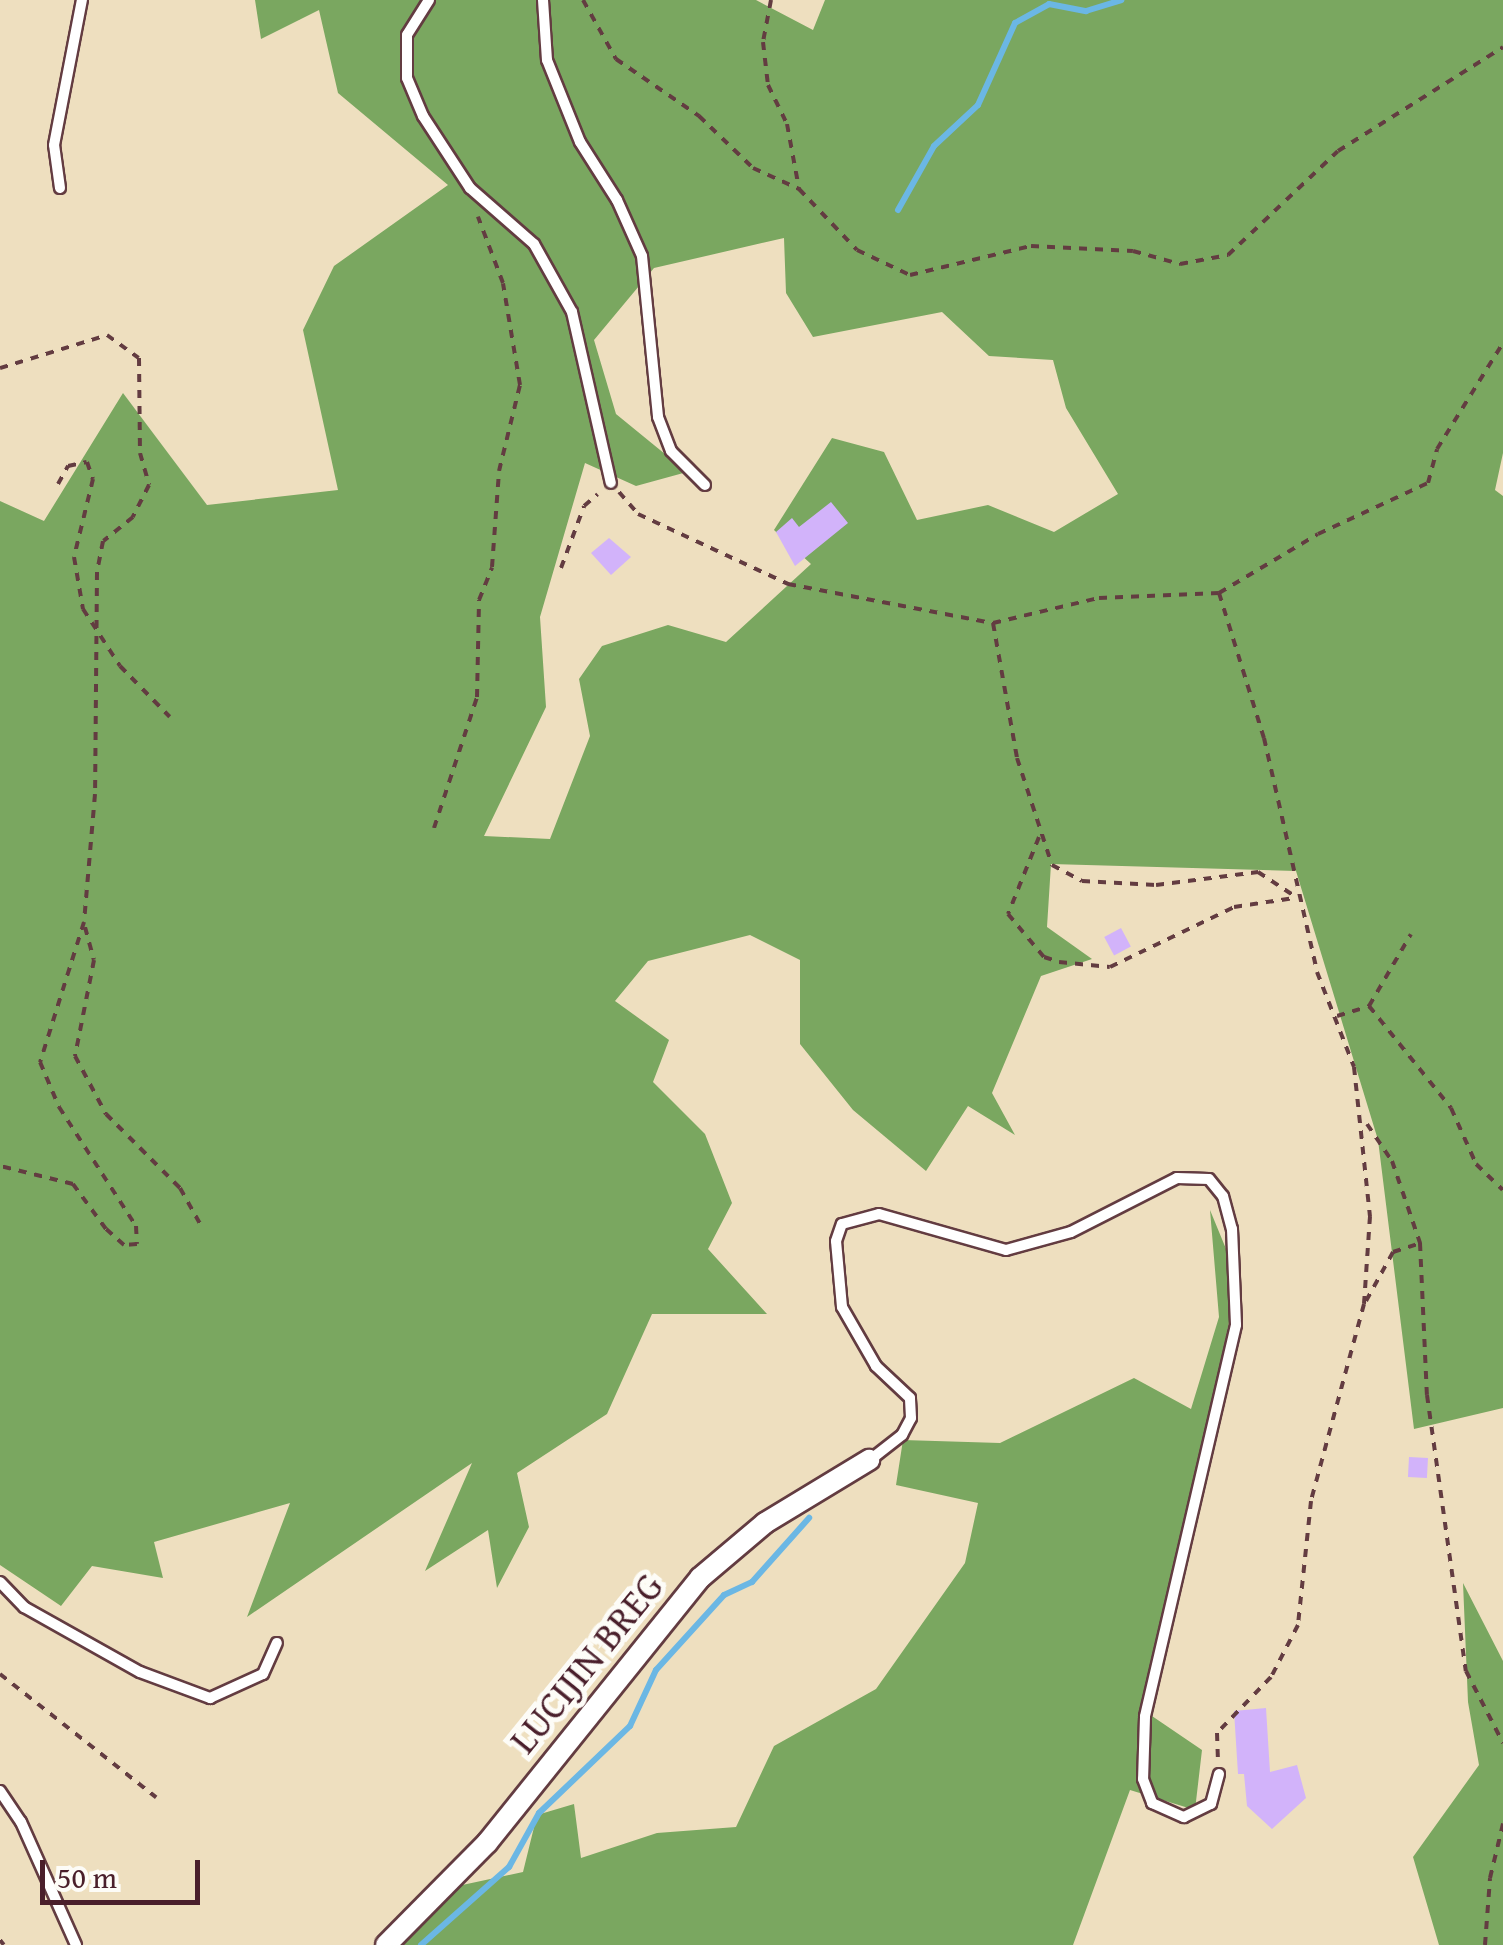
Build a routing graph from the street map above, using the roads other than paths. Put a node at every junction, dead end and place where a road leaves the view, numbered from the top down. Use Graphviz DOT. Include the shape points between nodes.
graph roads {
  1 [pos="82,0"];
  2 [pos="429,0"];
  3 [pos="543,0"];
  4 [pos="60,188"];
  5 [pos="610,483"];
  6 [pos="705,485"];
  7 [pos="869,1460"];
  8 [pos="0,1582"];
  9 [pos="277,1643"];
  10 [pos="1218,1774"];
  11 [pos="0,1791"];
  12 [pos="76,1945"];
  13 [pos="386,1945"];
  1 -- 4 [label="lane" via="54,145"];
  2 -- 5 [label="lane" via="407,35 407,78 423,116 470,188 534,244 572,312"];
  3 -- 6 [label="lane" via="547,60 580,142 642,256 658,417 670,451"];
  7 -- 10 [label="lane" via="902,1435 912,1418 910,1398 853,1334 842,1307 836,1241 842,1224 878,1214 1006,1250 1071,1232 1177,1178 1209,1179 1223,1196 1232,1229 1236,1325 1145,1717 1143,1779 1152,1803 1184,1817 1211,1804"];
  7 -- 13 [label="street, LUCIJIN BREG" via="766,1523 700,1578 487,1842"];
  8 -- 9 [label="lane" via="24,1607 140,1672 210,1698 263,1674"];
  11 -- 12 [label="lane" via="21,1822"];
}
